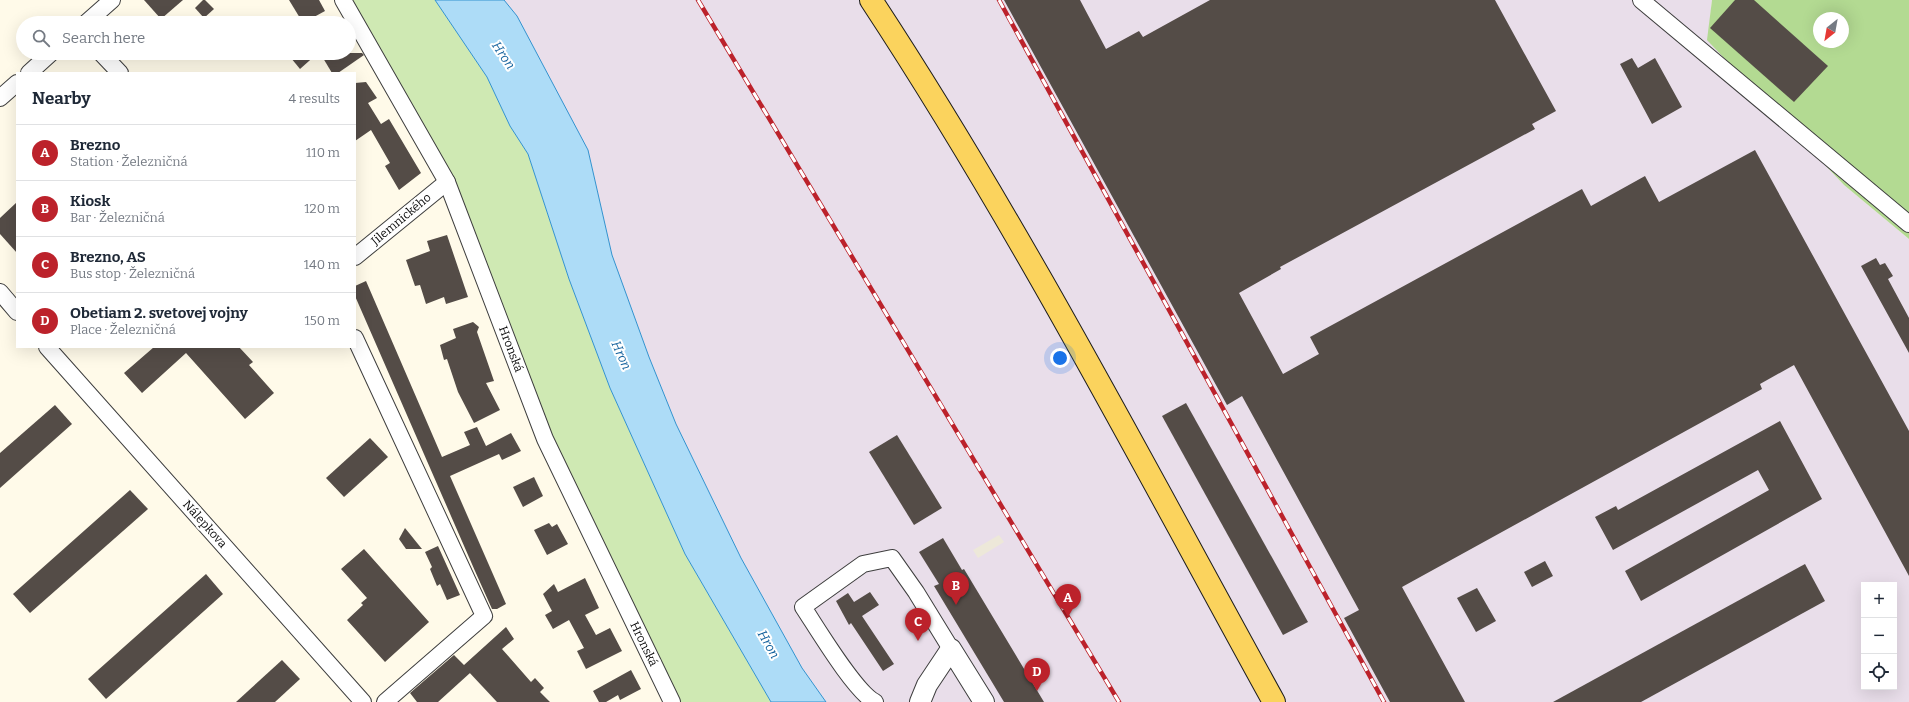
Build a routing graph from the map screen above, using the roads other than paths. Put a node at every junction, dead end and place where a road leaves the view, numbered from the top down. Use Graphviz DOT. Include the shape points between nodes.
graph roads {
  1 [pos="112,0"];
  2 [pos="343,0"];
  3 [pos="871,0"];
  4 [pos="1641,0"];
  5 [pos="94,16"];
  6 [pos="352,16"];
  7 [pos="356,23"];
  8 [pos="43,60"];
  9 [pos="108,60"];
  10 [pos="30,72"];
  11 [pos="119,72"];
  12 [pos="16,84"];
  13 [pos="0,98"];
  14 [pos="447,182"];
  15 [pos="1909,224"];
  16 [pos="356,256"];
  17 [pos="0,292"];
  18 [pos="16,311"];
  19 [pos="356,340"];
  20 [pos="49,348"];
  21 [pos="951,649"];
  22 [pos="363,702"];
  23 [pos="384,702"];
  24 [pos="672,702"];
  25 [pos="875,702"];
  26 [pos="920,702"];
  27 [pos="984,702"];
  28 [pos="1274,702"];
  1 -- 5 [label="street"];
  2 -- 6 [label="street, Hronská"];
  3 -- 28 [label="main road" via="1006,217"];
  4 -- 15 [label="street"];
  7 -- 14 [label="street, Hronská"];
  8 -- 10 [label="street"];
  9 -- 11 [label="street"];
  12 -- 13 [label="street"];
  14 -- 16 [label="street, Jilemnického"];
  14 -- 24 [label="street, Hronská" via="545,439"];
  17 -- 18 [label="street"];
  19 -- 23 [label="street" via="484,616"];
  20 -- 22 [label="street, Nálepkova"];
  21 -- 25 [label="street" via="892,558 863,564 803,606 852,680"];
  21 -- 26 [label="street" via="927,685"];
  21 -- 27 [label="street"];
}
